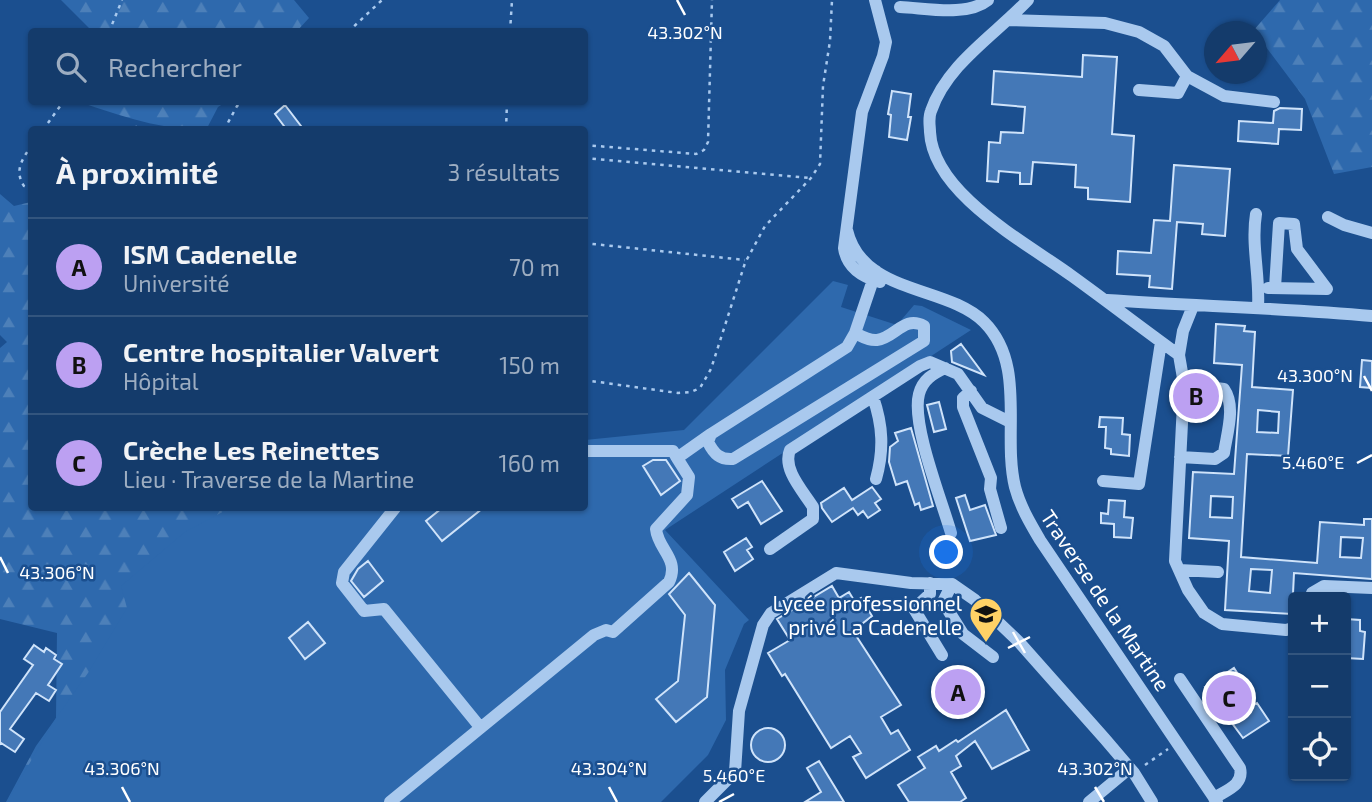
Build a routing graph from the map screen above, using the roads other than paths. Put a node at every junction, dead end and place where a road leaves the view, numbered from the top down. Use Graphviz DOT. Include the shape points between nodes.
graph roads {
  1 [pos="875,0"];
  2 [pos="988,0"];
  3 [pos="1028,0"];
  4 [pos="900,7"];
  5 [pos="1009,20"];
  6 [pos="1187,76"];
  7 [pos="1139,90"];
  8 [pos="1274,102"];
  9 [pos="1256,214"];
  10 [pos="1328,217"];
  11 [pos="1372,233"];
  12 [pos="874,275"];
  13 [pos="1259,288"];
  14 [pos="1275,288"];
  15 [pos="1105,300"];
  16 [pos="1193,306"];
  17 [pos="1258,307"];
  18 [pos="1372,316"];
  19 [pos="855,333"];
  20 [pos="1161,342"];
  21 [pos="1179,355"];
  22 [pos="946,368"];
  23 [pos="1184,384"];
  24 [pos="971,391"];
  25 [pos="873,397"];
  26 [pos="1010,422"];
  27 [pos="711,434"];
  28 [pos="588,451"];
  29 [pos="1180,457"];
  30 [pos="677,458"];
  31 [pos="876,479"];
  32 [pos="1103,481"];
  33 [pos="393,511"];
  34 [pos="1001,528"];
  35 [pos="951,533"];
  36 [pos="770,549"];
  37 [pos="1179,570"];
  38 [pos="1218,572"];
  39 [pos="930,583"];
  40 [pos="952,584"];
  41 [pos="1372,588"];
  42 [pos="1314,592"];
  43 [pos="1288,629"];
  44 [pos="942,655"];
  45 [pos="993,657"];
  46 [pos="1180,679"];
  47 [pos="480,727"];
  48 [pos="1132,771"];
  49 [pos="1106,787"];
  50 [pos="1215,800"];
  51 [pos="390,802"];
  52 [pos="705,802"];
  53 [pos="1089,802"];
  54 [pos="1106,802"];
  55 [pos="1153,802"];
  1 -- 12 [label="street, Traverse de la Martine" via="886,42 862,113 846,230 854,250"];
  2 -- 4 [label="street" via="980,7 959,10"];
  3 -- 5 [label="street"];
  5 -- 6 [label="street" via="1105,23 1139,32 1164,46"];
  5 -- 15 [label="street" via="944,83 929,114 931,142 944,172 964,196"];
  6 -- 7 [label="street" via="1178,93"];
  6 -- 8 [label="street" via="1224,96"];
  9 -- 13 [label="street" via="1253,233"];
  10 -- 11 [label="street"];
  12 -- 19 [label="street"];
  12 -- 26 [label="street, Traverse de la Martine" via="964,309 984,322 1005,355"];
  13 -- 14 [label="street"];
  13 -- 17 [label="street"];
  14 -- 14 [label="street" via="1327,289 1297,249 1294,224 1279,223"];
  15 -- 16 [label="street"];
  15 -- 20 [label="street"];
  16 -- 17 [label="street"];
  16 -- 21 [label="street"];
  17 -- 18 [label="street"];
  19 -- 27 [label="street" via="847,347"];
  19 -- 27 [label="street" via="880,340 916,322 925,332 924,341 733,459 724,460 713,453 708,442"];
  20 -- 21 [label="street"];
  20 -- 32 [label="street" via="1139,484"];
  21 -- 23 [label="street"];
  22 -- 24 [label="street" via="958,374"];
  22 -- 25 [label="street" via="930,362"];
  22 -- 35 [label="street" via="930,375 919,393 918,407"];
  23 -- 29 [label="street"];
  23 -- 29 [label="street" via="1224,389 1230,398 1224,453 1215,459"];
  24 -- 26 [label="street" via="982,408"];
  24 -- 34 [label="street" via="962,398 963,407 991,478"];
  25 -- 31 [label="street" via="883,447"];
  25 -- 36 [label="street" via="790,450 788,467 813,507 813,520"];
  26 -- 50 [label="street, Traverse de la Martine" via="1015,488 1025,514"];
  27 -- 30 [label="street"];
  28 -- 30 [label="street" via="673,451"];
  29 -- 37 [label="street" via="1175,561"];
  30 -- 47 [label="street" via="689,477 688,495 656,529 672,563 674,573 669,582 613,632 594,635"];
  33 -- 47 [label="street" via="344,572 342,583 363,611 384,609"];
  37 -- 38 [label="street"];
  37 -- 43 [label="street" via="1204,613 1222,624"];
  39 -- 40 [label="street"];
  39 -- 44 [label="street" via="930,594 914,608"];
  39 -- 52 [label="street" via="835,573 771,614 763,625 739,711 736,772"];
  40 -- 45 [label="street" via="943,602 963,634"];
  40 -- 48 [label="street" via="1019,642"];
  41 -- 42 [label="street" via="1324,586"];
  46 -- 50 [label="street" via="1212,725 1223,727 1231,739 1229,751 1240,768 1239,783"];
  47 -- 51 [label="street"];
  48 -- 49 [label="street"];
  48 -- 55 [label="street"];
  49 -- 53 [label="street"];
  49 -- 54 [label="street"];
}
